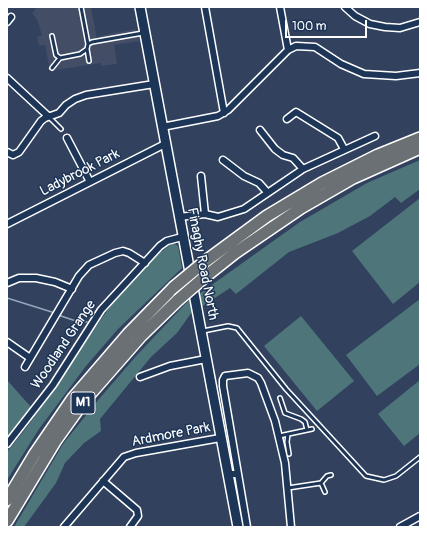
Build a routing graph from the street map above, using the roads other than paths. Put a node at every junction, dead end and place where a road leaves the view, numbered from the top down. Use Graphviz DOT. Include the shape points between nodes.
graph roads {
  1 [pos="81,7"];
  2 [pos="140,7"];
  3 [pos="205,7"];
  4 [pos="280,7"];
  5 [pos="345,7"];
  6 [pos="420,22"];
  7 [pos="144,32"];
  8 [pos="52,36"];
  9 [pos="88,44"];
  10 [pos="87,48"];
  11 [pos="288,50"];
  12 [pos="60,58"];
  13 [pos="89,61"];
  14 [pos="52,68"];
  15 [pos="420,73"];
  16 [pos="7,78"];
  17 [pos="154,84"];
  18 [pos="224,113"];
  19 [pos="48,116"];
  20 [pos="287,119"];
  21 [pos="162,127"];
  22 [pos="61,129"];
  23 [pos="260,130"];
  24 [pos="375,136"];
  25 [pos="67,138"];
  26 [pos="420,138"];
  27 [pos="165,144"];
  28 [pos="420,148"];
  29 [pos="344,149"];
  30 [pos="7,152"];
  31 [pos="223,160"];
  32 [pos="303,169"];
  33 [pos="201,176"];
  34 [pos="90,182"];
  35 [pos="267,192"];
  36 [pos="206,214"];
  37 [pos="179,216"];
  38 [pos="7,224"];
  39 [pos="182,237"];
  40 [pos="145,262"];
  41 [pos="7,283"];
  42 [pos="72,289"];
  43 [pos="201,332"];
  44 [pos="7,342"];
  45 [pos="30,358"];
  46 [pos="206,359"];
  47 [pos="25,367"];
  48 [pos="140,377"];
  49 [pos="280,398"];
  50 [pos="312,428"];
  51 [pos="307,430"];
  52 [pos="288,434"];
  53 [pos="279,436"];
  54 [pos="220,438"];
  55 [pos="7,444"];
  56 [pos="289,454"];
  57 [pos="420,457"];
  58 [pos="227,474"];
  59 [pos="238,474"];
  60 [pos="331,475"];
  61 [pos="103,481"];
  62 [pos="322,483"];
  63 [pos="288,488"];
  64 [pos="325,492"];
  65 [pos="7,500"];
  66 [pos="419,518"];
  67 [pos="7,520"];
  68 [pos="64,527"];
  69 [pos="130,527"];
  70 [pos="238,527"];
  71 [pos="247,527"];
  72 [pos="291,527"];
  73 [pos="400,527"];
  1 -- 9 [label="lane"];
  2 -- 7 [label="street, Finaghy Road North"];
  3 -- 18 [label="street"];
  4 -- 11 [label="street"];
  5 -- 6 [label="street" via="370,24 400,28"];
  7 -- 9 [label="lane"];
  7 -- 17 [label="street, Finaghy Road North"];
  8 -- 12 [label="lane" via="56,55"];
  9 -- 10 [label="lane"];
  10 -- 12 [label="lane" via="80,54"];
  10 -- 13 [label="lane"];
  11 -- 15 [label="street" via="296,46 315,47 350,69 376,76"];
  11 -- 18 [label="street"];
  12 -- 14 [label="lane"];
  16 -- 19 [label="street"];
  17 -- 19 [label="street" via="86,95 66,105 59,113"];
  17 -- 21 [label="street, Finaghy Road North"];
  18 -- 21 [label="street"];
  19 -- 22 [label="lane"];
  19 -- 30 [label="street" via="41,121 19,152 13,155"];
  20 -- 29 [label="street" via="296,112 338,138"];
  21 -- 27 [label="street, Finaghy Road North"];
  23 -- 32 [label="street" via="275,149 293,158"];
  24 -- 29 [label="street"];
  25 -- 34 [label="street"];
  26 -- 65 [label="highway, M1, bridge" via="351,168 304,193 267,216 174,287 128,334 73,398 34,454"];
  27 -- 34 [label="street, Ladybrook Park"];
  27 -- 37 [label="street, Finaghy Road North"];
  28 -- 67 [label="highway, M1, bridge" via="353,178 301,208 246,245 178,300 141,336 84,401 56,440"];
  29 -- 32 [label="street"];
  31 -- 35 [label="street" via="238,172 259,183"];
  32 -- 35 [label="street"];
  33 -- 36 [label="street"];
  34 -- 38 [label="street, Ladybrook Park"];
  35 -- 36 [label="street" via="244,209 218,216"];
  36 -- 37 [label="street"];
  37 -- 39 [label="street, Finaghy Road North"];
  39 -- 40 [label="street, Woodland Grange" via="167,241"];
  39 -- 43 [label="street, Finaghy Road North"];
  40 -- 42 [label="street, Woodland Grange" via="129,253 115,253 89,265"];
  40 -- 55 [label="street, Woodland Grange" via="101,310 53,385"];
  41 -- 42 [label="street, Woodland Grange" via="19,278 36,278"];
  42 -- 45 [label="street, Woodland Grange"];
  43 -- 46 [label="street, Finaghy Road North"];
  43 -- 57 [label="lane" via="228,326 237,328 286,389 366,476 384,480 396,476"];
  44 -- 45 [label="street, Woodland Grange"];
  45 -- 47 [label="street, Woodland Grange"];
  46 -- 48 [label="street" via="170,366"];
  46 -- 54 [label="street, Finaghy Road North"];
  49 -- 51 [label="lane" via="286,413 305,422"];
  50 -- 51 [label="lane"];
  51 -- 52 [label="lane"];
  52 -- 53 [label="lane"];
  52 -- 56 [label="lane"];
  53 -- 59 [label="street" via="258,378 248,373 226,376 223,386"];
  53 -- 63 [label="street"];
  54 -- 58 [label="street, Finaghy Road North"];
  54 -- 61 [label="street, Ardmore Park" via="129,455 120,460"];
  58 -- 59 [label="street"];
  58 -- 70 [label="street, Finaghy Road North"];
  59 -- 71 [label="street"];
  60 -- 62 [label="lane"];
  61 -- 68 [label="street, Ardmore Park"];
  61 -- 69 [label="street" via="137,510 138,516"];
  62 -- 63 [label="lane"];
  62 -- 64 [label="lane"];
  63 -- 72 [label="street"];
  66 -- 73 [label="street"];
}
